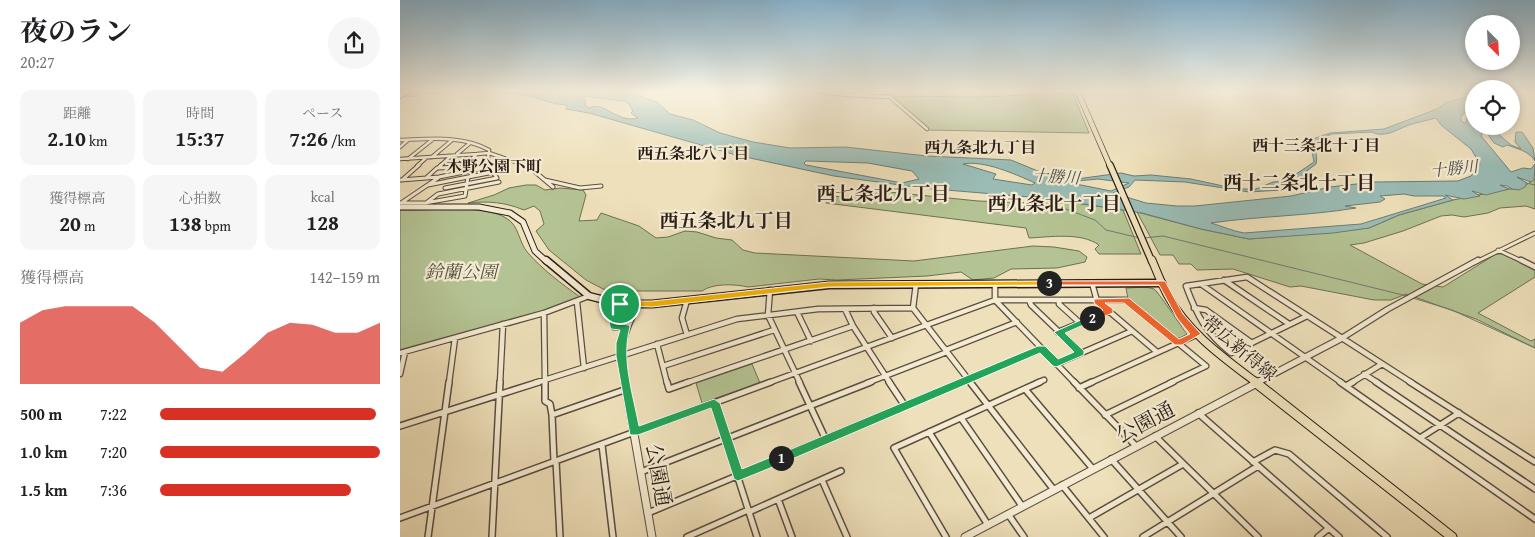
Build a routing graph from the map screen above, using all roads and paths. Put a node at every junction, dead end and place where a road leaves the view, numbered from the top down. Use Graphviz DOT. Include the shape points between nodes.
graph roads {
  1 [pos="911,115"];
  2 [pos="1088,115"];
  3 [pos="927,129"];
  4 [pos="400,140"];
  5 [pos="409,140"];
  6 [pos="432,140"];
  7 [pos="451,141"];
  8 [pos="470,142"];
  9 [pos="400,147"];
  10 [pos="489,152"];
  11 [pos="477,154"];
  12 [pos="454,156"];
  13 [pos="427,157"];
  14 [pos="432,157"];
  15 [pos="408,159"];
  16 [pos="401,160"];
  17 [pos="489,167"];
  18 [pos="437,168"];
  19 [pos="494,172"];
  20 [pos="439,177"];
  21 [pos="468,177"];
  22 [pos="426,178"];
  23 [pos="542,180"];
  24 [pos="401,181"];
  25 [pos="499,182"];
  26 [pos="428,186"];
  27 [pos="467,186"];
  28 [pos="601,186"];
  29 [pos="445,188"];
  30 [pos="554,188"];
  31 [pos="400,204"];
  32 [pos="425,204"];
  33 [pos="1535,233"];
  34 [pos="1498,250"];
  35 [pos="1535,267"];
  36 [pos="1224,280"];
  37 [pos="1162,282"];
  38 [pos="1092,283"];
  39 [pos="916,284"];
  40 [pos="995,284"];
  41 [pos="1201,284"];
  42 [pos="770,290"];
  43 [pos="589,296"];
  44 [pos="1411,298"];
  45 [pos="688,300"];
  46 [pos="995,300"];
  47 [pos="1028,300"];
  48 [pos="1059,300"];
  49 [pos="1097,301"];
  50 [pos="577,302"];
  51 [pos="620,304"];
  52 [pos="638,304"];
  53 [pos="874,308"];
  54 [pos="913,308"];
  55 [pos="1194,308"];
  56 [pos="845,309"];
  57 [pos="1109,311"];
  58 [pos="797,312"];
  59 [pos="544,313"];
  60 [pos="768,315"];
  61 [pos="1307,316"];
  62 [pos="1017,322"];
  63 [pos="1080,323"];
  64 [pos="503,324"];
  65 [pos="1289,324"];
  66 [pos="854,326"];
  67 [pos="926,326"];
  68 [pos="625,327"];
  69 [pos="774,330"];
  70 [pos="1132,331"];
  71 [pos="1058,332"];
  72 [pos="1270,333"];
  73 [pos="1196,334"];
  74 [pos="687,335"];
  75 [pos="455,338"];
  76 [pos="892,338"];
  77 [pos="1342,338"];
  78 [pos="811,341"];
  79 [pos="1178,343"];
  80 [pos="1252,343"];
  81 [pos="657,344"];
  82 [pos="867,347"];
  83 [pos="1041,349"];
  84 [pos="784,350"];
  85 [pos="946,351"];
  86 [pos="402,352"];
  87 [pos="1157,352"];
  88 [pos="1081,353"];
  89 [pos="621,356"];
  90 [pos="1304,357"];
  91 [pos="1056,364"];
  92 [pos="1382,364"];
  93 [pos="664,366"];
  94 [pos="584,368"];
  95 [pos="400,374"];
  96 [pos="795,374"];
  97 [pos="1364,374"];
  98 [pos="885,377"];
  99 [pos="968,379"];
  100 [pos="546,380"];
  101 [pos="1044,380"];
  102 [pos="1256,383"];
  103 [pos="1346,386"];
  104 [pos="1079,388"];
  105 [pos="627,389"];
  106 [pos="1025,389"];
  107 [pos="499,395"];
  108 [pos="714,403"];
  109 [pos="988,405"];
  110 [pos="809,406"];
  111 [pos="905,406"];
  112 [pos="444,412"];
  113 [pos="1198,413"];
  114 [pos="1458,413"];
  115 [pos="552,415"];
  116 [pos="1105,415"];
  117 [pos="961,418"];
  118 [pos="1440,425"];
  119 [pos="400,426"];
  120 [pos="634,432"];
  121 [pos="929,432"];
  122 [pos="1155,436"];
  123 [pos="1420,438"];
  124 [pos="725,439"];
  125 [pos="826,440"];
  126 [pos="602,444"];
  127 [pos="1136,446"];
  128 [pos="1111,459"];
  129 [pos="555,462"];
  130 [pos="1535,462"];
  131 [pos="1184,464"];
  132 [pos="1256,464"];
  133 [pos="1093,469"];
  134 [pos="841,471"];
  135 [pos="641,472"];
  136 [pos="738,476"];
  137 [pos="822,480"];
  138 [pos="495,483"];
  139 [pos="1062,485"];
  140 [pos="1535,489"];
  141 [pos="1054,490"];
  142 [pos="1138,490"];
  143 [pos="1214,494"];
  144 [pos="778,499"];
  145 [pos="432,506"];
  146 [pos="1023,506"];
  147 [pos="749,511"];
  148 [pos="648,513"];
  149 [pos="1008,514"];
  150 [pos="400,518"];
  151 [pos="1089,518"];
  152 [pos="1535,519"];
  153 [pos="1168,522"];
  154 [pos="988,525"];
  155 [pos="1329,528"];
  156 [pos="651,536"];
  157 [pos="428,537"];
  158 [pos="492,537"];
  159 [pos="560,537"];
  160 [pos="614,537"];
  161 [pos="687,537"];
  162 [pos="757,537"];
  163 [pos="792,537"];
  164 [pos="847,537"];
  165 [pos="946,537"];
  166 [pos="964,537"];
  167 [pos="1024,537"];
  168 [pos="1104,537"];
  169 [pos="1143,537"];
  170 [pos="1181,537"];
  171 [pos="1258,537"];
  172 [pos="1318,537"];
  173 [pos="1339,537"];
  174 [pos="1386,537"];
  175 [pos="1452,537"];
  1 -- 3 [label="street"];
  2 -- 37 [label="main road, 帯広新得線"];
  4 -- 5 [label="street"];
  5 -- 6 [label="street"];
  5 -- 9 [label="street"];
  6 -- 7 [label="street"];
  6 -- 15 [label="street"];
  7 -- 8 [label="street"];
  7 -- 14 [label="street"];
  8 -- 10 [label="street"];
  8 -- 12 [label="street"];
  10 -- 11 [label="street"];
  10 -- 17 [label="street"];
  10 -- 23 [label="street" via="527,165"];
  11 -- 12 [label="street"];
  11 -- 18 [label="street" via="464,166"];
  12 -- 14 [label="street"];
  12 -- 18 [label="street"];
  13 -- 14 [label="street"];
  13 -- 15 [label="street"];
  13 -- 24 [label="street"];
  15 -- 16 [label="street"];
  17 -- 19 [label="street"];
  17 -- 20 [label="street"];
  18 -- 22 [label="street"];
  19 -- 21 [label="street"];
  19 -- 27 [label="street" via="497,178"];
  20 -- 22 [label="street"];
  20 -- 26 [label="street"];
  21 -- 26 [label="street"];
  21 -- 27 [label="street"];
  22 -- 24 [label="street"];
  23 -- 28 [label="street" via="579,188"];
  23 -- 30 [label="street"];
  25 -- 27 [label="street"];
  26 -- 31 [label="street"];
  27 -- 29 [label="street"];
  27 -- 32 [label="street" via="438,194"];
  27 -- 32 [label="street" via="465,196"];
  31 -- 32 [label="street"];
  31 -- 43 [label="main road" via="479,207 510,213 522,222 529,241 541,258"];
  33 -- 34 [label="street"];
  34 -- 35 [label="street"];
  34 -- 44 [label="street"];
  36 -- 41 [label="street"];
  36 -- 61 [label="street" via="1247,277"];
  36 -- 65 [label="street"];
  37 -- 38 [label="main road"];
  37 -- 73 [label="main road, 帯広新得線" via="1180,316"];
  38 -- 40 [label="main road"];
  38 -- 49 [label="street"];
  39 -- 40 [label="main road"];
  39 -- 42 [label="main road" via="837,284"];
  39 -- 54 [label="street"];
  40 -- 46 [label="street"];
  41 -- 55 [label="street" via="1186,286"];
  41 -- 72 [label="street"];
  42 -- 45 [label="main road"];
  42 -- 60 [label="street"];
  43 -- 50 [label="street"];
  43 -- 51 [label="main road"];
  44 -- 77 [label="street"];
  45 -- 52 [label="main road"];
  45 -- 74 [label="street" via="682,318"];
  46 -- 47 [label="street"];
  46 -- 62 [label="street"];
  46 -- 67 [label="street"];
  47 -- 48 [label="street"];
  47 -- 71 [label="street"];
  48 -- 49 [label="street"];
  48 -- 63 [label="street"];
  49 -- 57 [label="street"];
  49 -- 79 [label="street" via="1126,300"];
  50 -- 59 [label="street"];
  50 -- 94 [label="street"];
  51 -- 52 [label="main road"];
  51 -- 68 [label="street" via="612,310 614,327"];
  52 -- 68 [label="street, 公園通"];
  53 -- 54 [label="street"];
  53 -- 56 [label="street"];
  53 -- 76 [label="street"];
  54 -- 67 [label="street"];
  55 -- 80 [label="street" via="1206,310"];
  55 -- 80 [label="street" via="1206,331 1231,353"];
  56 -- 58 [label="street"];
  56 -- 66 [label="street"];
  57 -- 63 [label="street"];
  57 -- 70 [label="street"];
  58 -- 60 [label="street"];
  58 -- 78 [label="street"];
  59 -- 64 [label="street"];
  59 -- 100 [label="street"];
  60 -- 69 [label="street"];
  60 -- 74 [label="street" via="737,319"];
  61 -- 65 [label="street"];
  61 -- 77 [label="street"];
  62 -- 83 [label="street"];
  62 -- 85 [label="street"];
  63 -- 71 [label="street"];
  64 -- 75 [label="street"];
  64 -- 107 [label="street"];
  65 -- 72 [label="street"];
  66 -- 78 [label="street"];
  66 -- 82 [label="street"];
  67 -- 76 [label="street"];
  67 -- 85 [label="street"];
  68 -- 89 [label="street, 公園通"];
  69 -- 84 [label="street"];
  69 -- 93 [label="street"];
  70 -- 87 [label="street"];
  70 -- 88 [label="street"];
  71 -- 88 [label="street"];
  72 -- 80 [label="street"];
  72 -- 90 [label="street"];
  73 -- 79 [label="street"];
  73 -- 102 [label="main road, 帯広新得線"];
  74 -- 81 [label="street"];
  75 -- 86 [label="street"];
  75 -- 112 [label="street"];
  76 -- 82 [label="street"];
  77 -- 90 [label="street, 公園通"];
  77 -- 92 [label="street"];
  78 -- 84 [label="street"];
  79 -- 87 [label="street"];
  79 -- 116 [label="street" via="1206,366"];
  81 -- 89 [label="street"];
  81 -- 93 [label="street"];
  82 -- 96 [label="street"];
  82 -- 98 [label="street"];
  83 -- 91 [label="street"];
  83 -- 99 [label="street"];
  84 -- 93 [label="street" via="670,389"];
  84 -- 96 [label="street"];
  85 -- 98 [label="street"];
  85 -- 99 [label="street"];
  86 -- 95 [label="street"];
  87 -- 104 [label="street"];
  88 -- 91 [label="street"];
  89 -- 94 [label="street"];
  89 -- 105 [label="street, 公園通"];
  90 -- 102 [label="street, 公園通"];
  90 -- 103 [label="street"];
  91 -- 104 [label="street"];
  92 -- 97 [label="street"];
  92 -- 114 [label="street"];
  94 -- 100 [label="street"];
  96 -- 108 [label="street"];
  96 -- 110 [label="street"];
  97 -- 103 [label="street"];
  97 -- 118 [label="street"];
  98 -- 110 [label="street"];
  98 -- 111 [label="street"];
  99 -- 109 [label="street"];
  99 -- 111 [label="street"];
  100 -- 107 [label="street"];
  100 -- 115 [label="street" via="545,401 550,404"];
  101 -- 106 [label="street"];
  102 -- 113 [label="street, 公園通"];
  102 -- 175 [label="main road, 帯広新得線"];
  103 -- 123 [label="street"];
  104 -- 116 [label="street"];
  105 -- 115 [label="street"];
  105 -- 120 [label="street, 公園通"];
  106 -- 109 [label="street"];
  106 -- 133 [label="street"];
  107 -- 112 [label="street"];
  107 -- 138 [label="street"];
  108 -- 120 [label="street"];
  108 -- 124 [label="street"];
  109 -- 117 [label="street"];
  109 -- 141 [label="street"];
  110 -- 124 [label="street"];
  110 -- 125 [label="street"];
  111 -- 125 [label="street"];
  112 -- 119 [label="street"];
  112 -- 145 [label="street"];
  113 -- 122 [label="street, 公園通"];
  113 -- 132 [label="street"];
  114 -- 118 [label="street"];
  114 -- 130 [label="street"];
  115 -- 129 [label="street"];
  116 -- 127 [label="street"];
  117 -- 121 [label="street"];
  117 -- 146 [label="street"];
  118 -- 123 [label="street"];
  118 -- 140 [label="street"];
  120 -- 126 [label="street"];
  120 -- 135 [label="street, 公園通"];
  121 -- 154 [label="street"];
  121 -- 165 [label="street" via="894,448"];
  122 -- 127 [label="street, 公園通"];
  122 -- 131 [label="street"];
  123 -- 152 [label="street"];
  124 -- 135 [label="street"];
  124 -- 136 [label="street"];
  125 -- 136 [label="street"];
  126 -- 129 [label="street"];
  126 -- 160 [label="street"];
  127 -- 128 [label="street, 公園通"];
  128 -- 133 [label="street, 公園通"];
  128 -- 142 [label="street"];
  129 -- 138 [label="street"];
  129 -- 159 [label="street"];
  131 -- 142 [label="street"];
  131 -- 143 [label="street"];
  132 -- 143 [label="street"];
  132 -- 155 [label="street"];
  132 -- 174 [label="street" via="1276,450 1288,454"];
  133 -- 139 [label="street, 公園通"];
  134 -- 137 [label="street"];
  135 -- 148 [label="street, 公園通"];
  136 -- 147 [label="street"];
  136 -- 148 [label="street"];
  137 -- 144 [label="street"];
  137 -- 164 [label="street"];
  138 -- 145 [label="street"];
  138 -- 158 [label="street"];
  139 -- 141 [label="street, 公園通"];
  139 -- 151 [label="street"];
  141 -- 146 [label="street, 公園通"];
  142 -- 151 [label="street"];
  142 -- 153 [label="street"];
  143 -- 153 [label="street"];
  143 -- 171 [label="street"];
  144 -- 147 [label="street"];
  144 -- 163 [label="street"];
  145 -- 150 [label="street"];
  145 -- 157 [label="street"];
  146 -- 149 [label="street, 公園通"];
  147 -- 161 [label="street"];
  147 -- 162 [label="street"];
  148 -- 156 [label="street, 公園通"];
  149 -- 154 [label="street, 公園通"];
  149 -- 167 [label="street"];
  151 -- 168 [label="street"];
  153 -- 169 [label="street"];
  153 -- 170 [label="street"];
  154 -- 166 [label="street, 公園通"];
  155 -- 172 [label="street"];
  155 -- 173 [label="street"];
}
